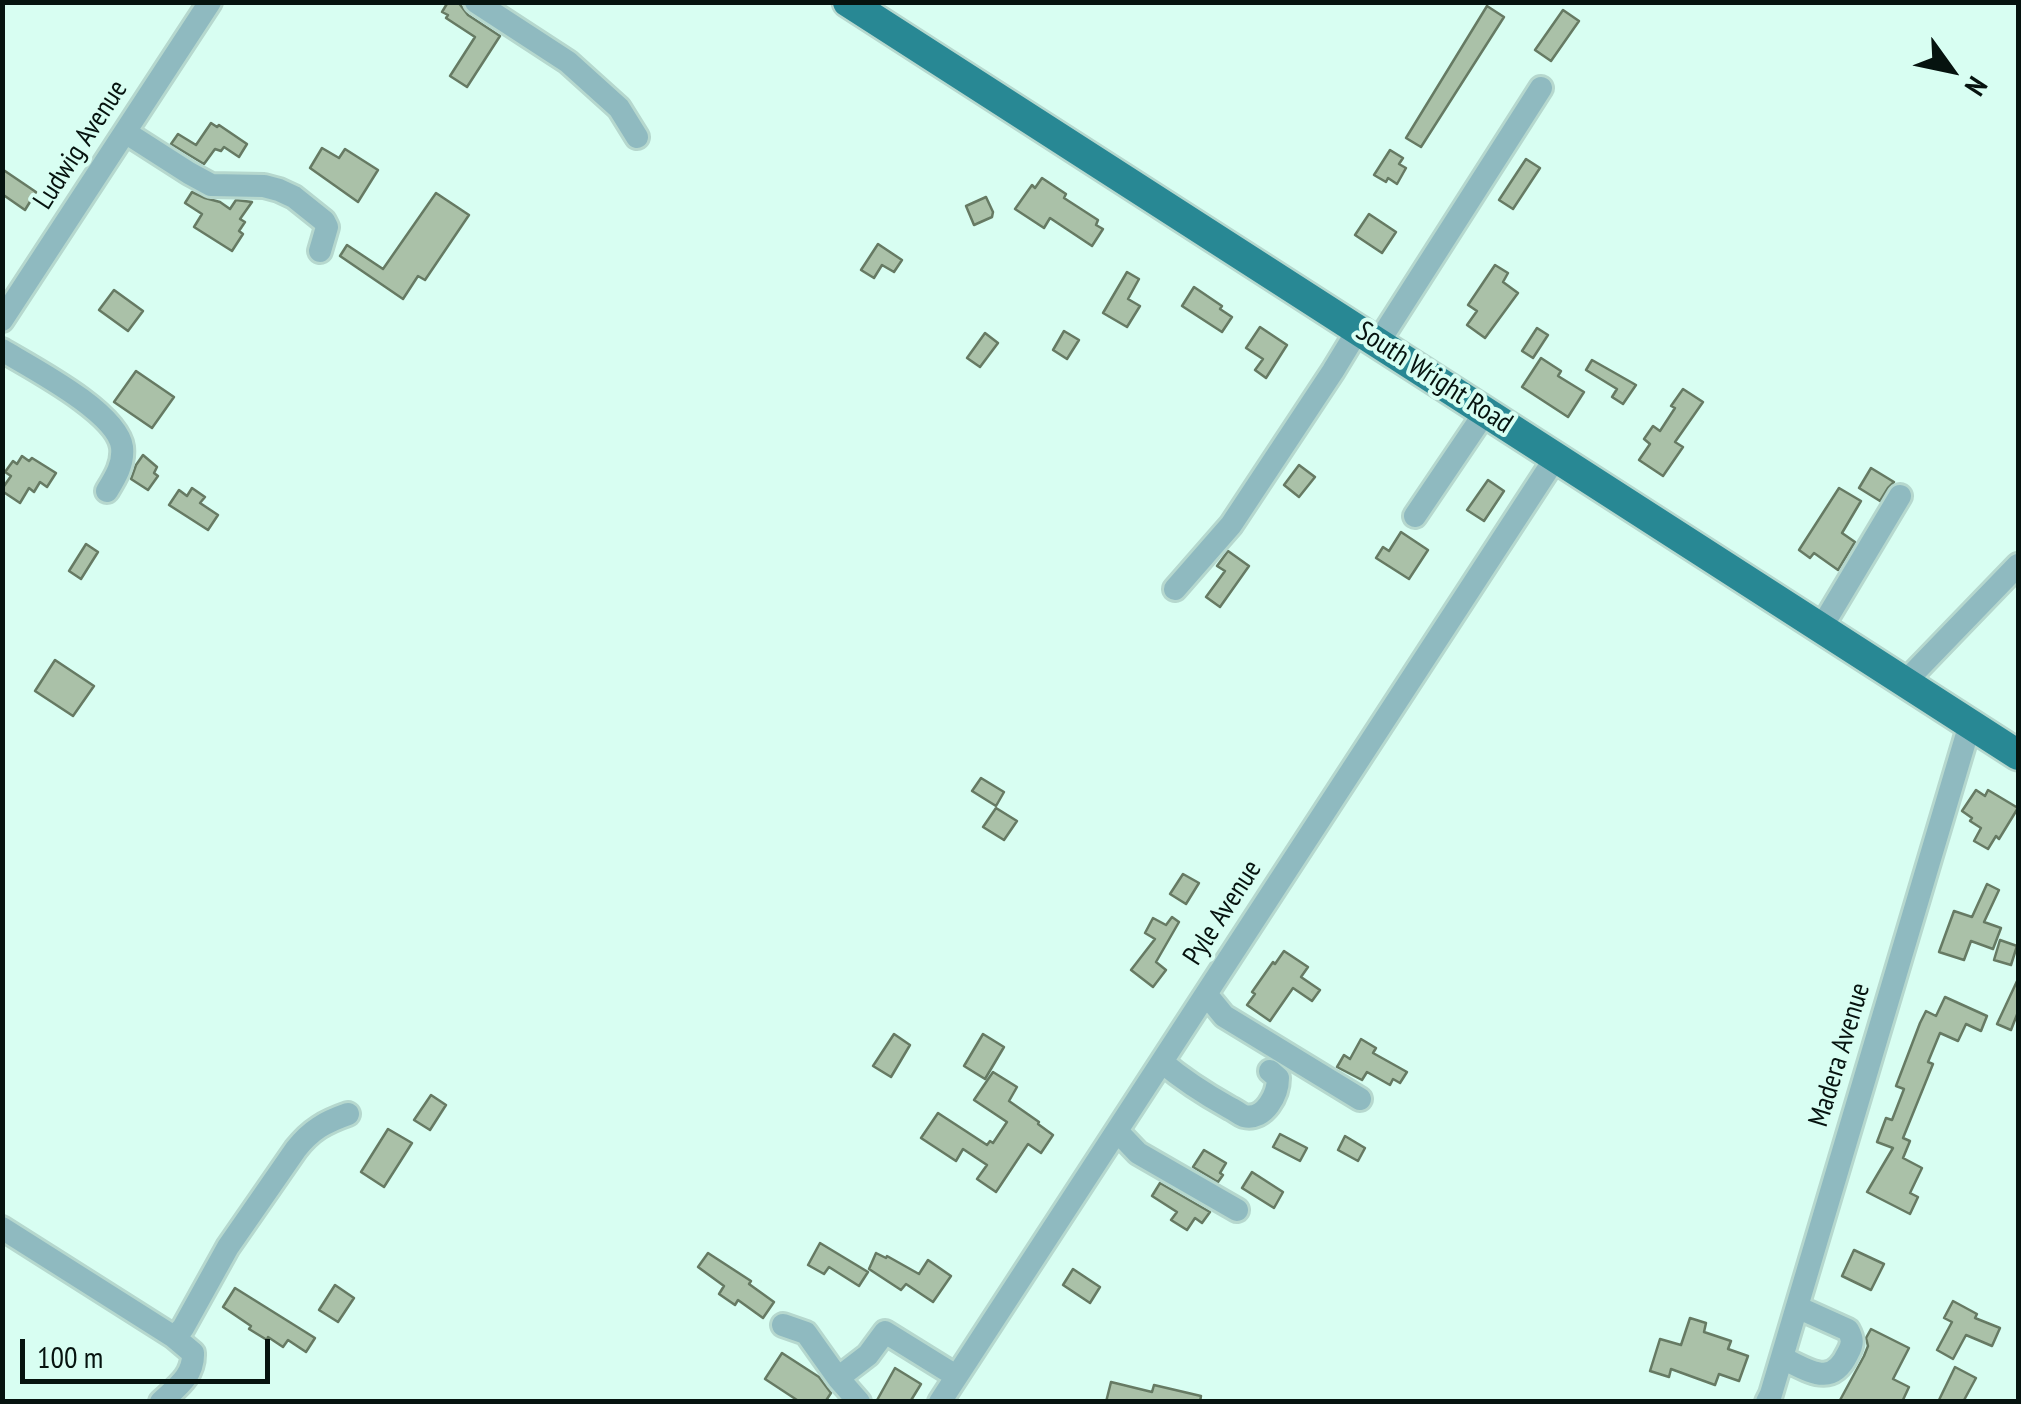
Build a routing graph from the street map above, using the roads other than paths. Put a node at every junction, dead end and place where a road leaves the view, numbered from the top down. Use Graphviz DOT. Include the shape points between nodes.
graph roads {
  1 [pos="210,2"];
  2 [pos="476,2"];
  3 [pos="848,2"];
  4 [pos="1541,88"];
  5 [pos="125,132"];
  6 [pos="637,137"];
  7 [pos="320,251"];
  8 [pos="12,284"];
  9 [pos="2,320"];
  10 [pos="1368,336"];
  11 [pos="2,350"];
  12 [pos="1486,411"];
  13 [pos="1556,457"];
  14 [pos="107,491"];
  15 [pos="1900,496"];
  16 [pos="1416,516"];
  17 [pos="2018,565"];
  18 [pos="1175,590"];
  19 [pos="1821,628"];
  20 [pos="1905,682"];
  21 [pos="1970,724"];
  22 [pos="2018,755"];
  23 [pos="1206,994"];
  24 [pos="1162,1062"];
  25 [pos="1270,1071"];
  26 [pos="1360,1099"];
  27 [pos="348,1114"];
  28 [pos="1116,1131"];
  29 [pos="1237,1210"];
  30 [pos="2,1228"];
  31 [pos="1797,1307"];
  32 [pos="783,1324"];
  33 [pos="174,1337"];
  34 [pos="1782,1358"];
  35 [pos="956,1376"];
  36 [pos="838,1378"];
  37 [pos="161,1402"];
  38 [pos="858,1402"];
  39 [pos="940,1402"];
  40 [pos="1767,1402"];
  1 -- 5 [label="street, Ludwig Avenue"];
  2 -- 6 [label="street" via="568,62 619,108"];
  3 -- 10 [label="main road, South Wright Road"];
  4 -- 10 [label="street"];
  5 -- 7 [label="street" via="211,185 264,186 294,198 327,227"];
  5 -- 8 [label="street, Ludwig Avenue"];
  8 -- 9 [label="street, Ludwig Avenue"];
  10 -- 12 [label="main road, South Wright Road"];
  10 -- 18 [label="street" via="1334,371 1232,525"];
  11 -- 14 [label="street" via="114,427 122,447 120,469"];
  12 -- 13 [label="main road, South Wright Road"];
  12 -- 16 [label="street"];
  13 -- 19 [label="main road, South Wright Road"];
  13 -- 23 [label="street, Pyle Avenue"];
  15 -- 19 [label="street"];
  17 -- 20 [label="street"];
  19 -- 20 [label="main road, South Wright Road"];
  20 -- 21 [label="main road, South Wright Road"];
  21 -- 22 [label="main road, South Wright Road"];
  21 -- 31 [label="street, Madera Avenue"];
  23 -- 24 [label="street, Pyle Avenue"];
  23 -- 26 [label="street" via="1224,1016"];
  24 -- 25 [label="street" via="1246,1116 1264,1110 1278,1092"];
  24 -- 28 [label="street, Pyle Avenue"];
  27 -- 33 [label="street" via="307,1134"];
  28 -- 29 [label="street" via="1138,1153"];
  28 -- 35 [label="street, Pyle Avenue"];
  30 -- 33 [label="street"];
  31 -- 34 [label="street, Madera Avenue"];
  31 -- 34 [label="street" via="1848,1330 1851,1348 1830,1374"];
  32 -- 36 [label="street" via="806,1333"];
  33 -- 37 [label="street" via="194,1364"];
  34 -- 40 [label="street, Madera Avenue"];
  35 -- 36 [label="street" via="884,1332"];
  35 -- 39 [label="street, Pyle Avenue"];
  36 -- 38 [label="street"];
}
